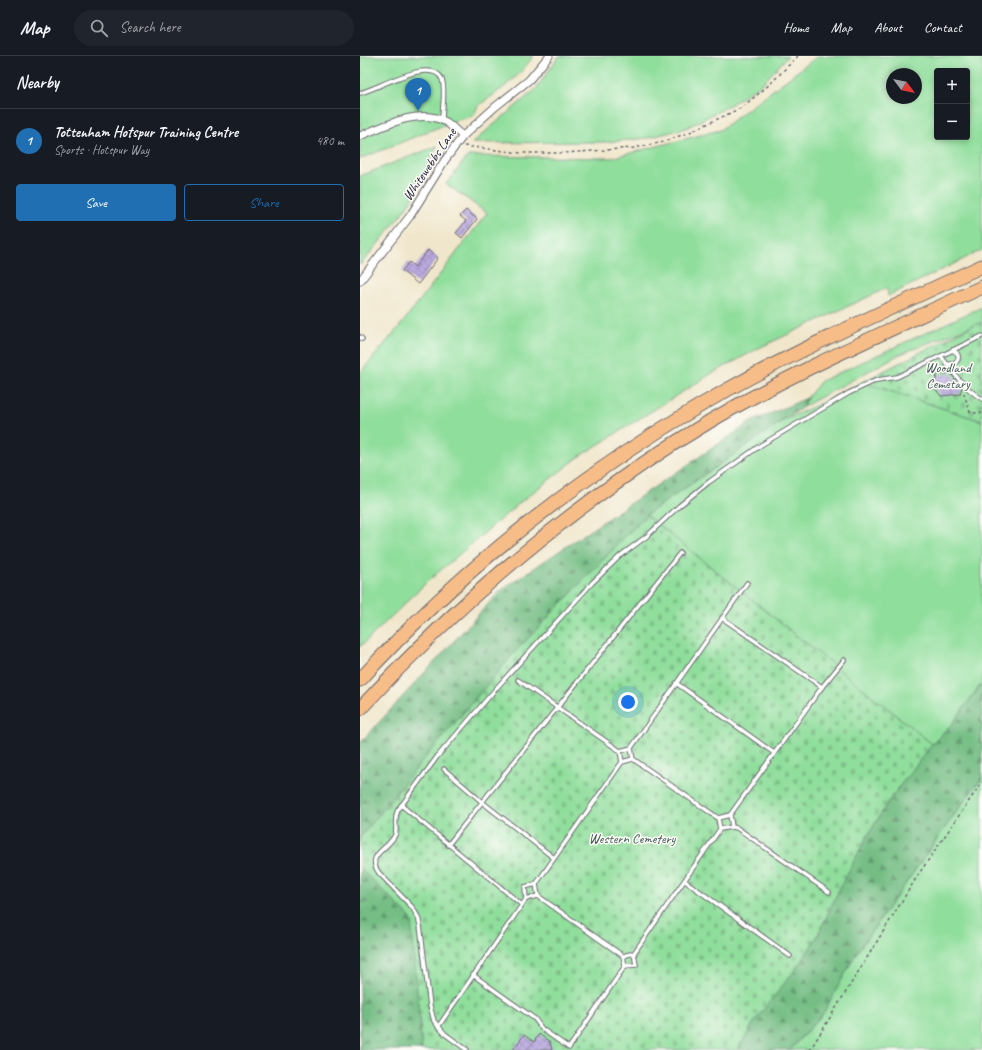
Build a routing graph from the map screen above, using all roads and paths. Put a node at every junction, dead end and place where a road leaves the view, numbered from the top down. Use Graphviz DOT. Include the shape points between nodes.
graph roads {
  1 [pos="549,56"];
  2 [pos="798,56"];
  3 [pos="360,94"];
  4 [pos="442,120"];
  5 [pos="360,136"];
  6 [pos="463,136"];
  7 [pos="455,145"];
  8 [pos="982,266"];
  9 [pos="360,281"];
  10 [pos="982,287"];
  11 [pos="982,336"];
  12 [pos="952,350"];
  13 [pos="941,356"];
  14 [pos="946,363"];
  15 [pos="965,387"];
  16 [pos="982,399"];
  17 [pos="982,413"];
  18 [pos="680,553"];
  19 [pos="747,583"];
  20 [pos="722,618"];
  21 [pos="844,660"];
  22 [pos="360,680"];
  23 [pos="518,680"];
  24 [pos="676,683"];
  25 [pos="822,687"];
  26 [pos="558,708"];
  27 [pos="360,709"];
  28 [pos="631,748"];
  29 [pos="620,751"];
  30 [pos="774,753"];
  31 [pos="633,759"];
  32 [pos="622,762"];
  33 [pos="444,769"];
  34 [pos="982,782"];
  35 [pos="482,802"];
  36 [pos="401,805"];
  37 [pos="730,815"];
  38 [pos="718,818"];
  39 [pos="732,827"];
  40 [pos="720,829"];
  41 [pos="448,845"];
  42 [pos="554,858"];
  43 [pos="685,881"];
  44 [pos="536,884"];
  45 [pos="829,892"];
  46 [pos="538,896"];
  47 [pos="526,899"];
  48 [pos="522,905"];
  49 [pos="634,953"];
  50 [pos="623,956"];
  51 [pos="790,956"];
  52 [pos="625,966"];
  53 [pos="473,975"];
  54 [pos="438,1026"];
  55 [pos="458,1044"];
  56 [pos="462,1050"];
  57 [pos="467,1050"];
  58 [pos="810,1050"];
  1 -- 6 [label="street, Whitewebbs Lane" via="529,80"];
  2 -- 7 [label="path" via="770,85 741,108 663,142 634,148 565,153 521,153"];
  3 -- 4 [label="lane" via="425,68 437,73 443,84"];
  4 -- 5 [label="street" via="419,116 406,118"];
  4 -- 6 [label="street"];
  6 -- 7 [label="street, Whitewebbs Lane"];
  7 -- 9 [label="street, Whitewebbs Lane" via="410,216"];
  8 -- 22 [label="highway" via="789,357 696,408 638,445 551,507 480,565 417,622"];
  10 -- 27 [label="highway" via="774,386 712,421 623,478 561,524 484,587 432,634"];
  11 -- 12 [label="lane"];
  12 -- 13 [label="lane"];
  12 -- 14 [label="lane" via="957,352 957,360 954,364"];
  13 -- 14 [label="lane"];
  13 -- 36 [label="lane" via="897,376 877,380 849,393 761,446 679,506 592,583 437,757"];
  14 -- 15 [label="lane"];
  15 -- 16 [label="lane"];
  15 -- 17 [label="path" via="969,410"];
  18 -- 26 [label="lane"];
  19 -- 20 [label="lane"];
  20 -- 24 [label="lane"];
  20 -- 25 [label="lane"];
  21 -- 25 [label="lane"];
  23 -- 26 [label="lane"];
  24 -- 28 [label="lane"];
  24 -- 30 [label="lane"];
  25 -- 30 [label="lane"];
  26 -- 29 [label="lane"];
  26 -- 35 [label="lane"];
  28 -- 29 [label="lane"];
  28 -- 31 [label="lane"];
  29 -- 32 [label="lane"];
  30 -- 37 [label="lane"];
  31 -- 32 [label="lane"];
  31 -- 38 [label="lane"];
  32 -- 42 [label="lane"];
  33 -- 35 [label="lane"];
  34 -- 58 [label="path" via="918,875"];
  35 -- 41 [label="lane"];
  35 -- 42 [label="lane"];
  36 -- 41 [label="lane"];
  36 -- 54 [label="lane" via="395,815 395,835 376,857 374,866 418,917 430,1006"];
  37 -- 38 [label="lane"];
  37 -- 39 [label="lane"];
  38 -- 40 [label="lane"];
  39 -- 40 [label="lane"];
  39 -- 45 [label="lane"];
  40 -- 43 [label="lane"];
  41 -- 48 [label="lane"];
  42 -- 44 [label="lane"];
  43 -- 49 [label="lane"];
  43 -- 51 [label="lane"];
  44 -- 46 [label="lane"];
  44 -- 47 [label="lane" via="525,887"];
  46 -- 47 [label="lane"];
  46 -- 50 [label="lane"];
  47 -- 48 [label="lane"];
  48 -- 53 [label="lane"];
  49 -- 50 [label="lane"];
  49 -- 52 [label="lane" via="636,965"];
  50 -- 52 [label="lane"];
  52 -- 53 [label="lane" via="568,1048 542,1029 535,1019"];
  53 -- 54 [label="lane"];
  54 -- 55 [label="lane"];
  55 -- 56 [label="lane"];
  55 -- 57 [label="lane"];
}
